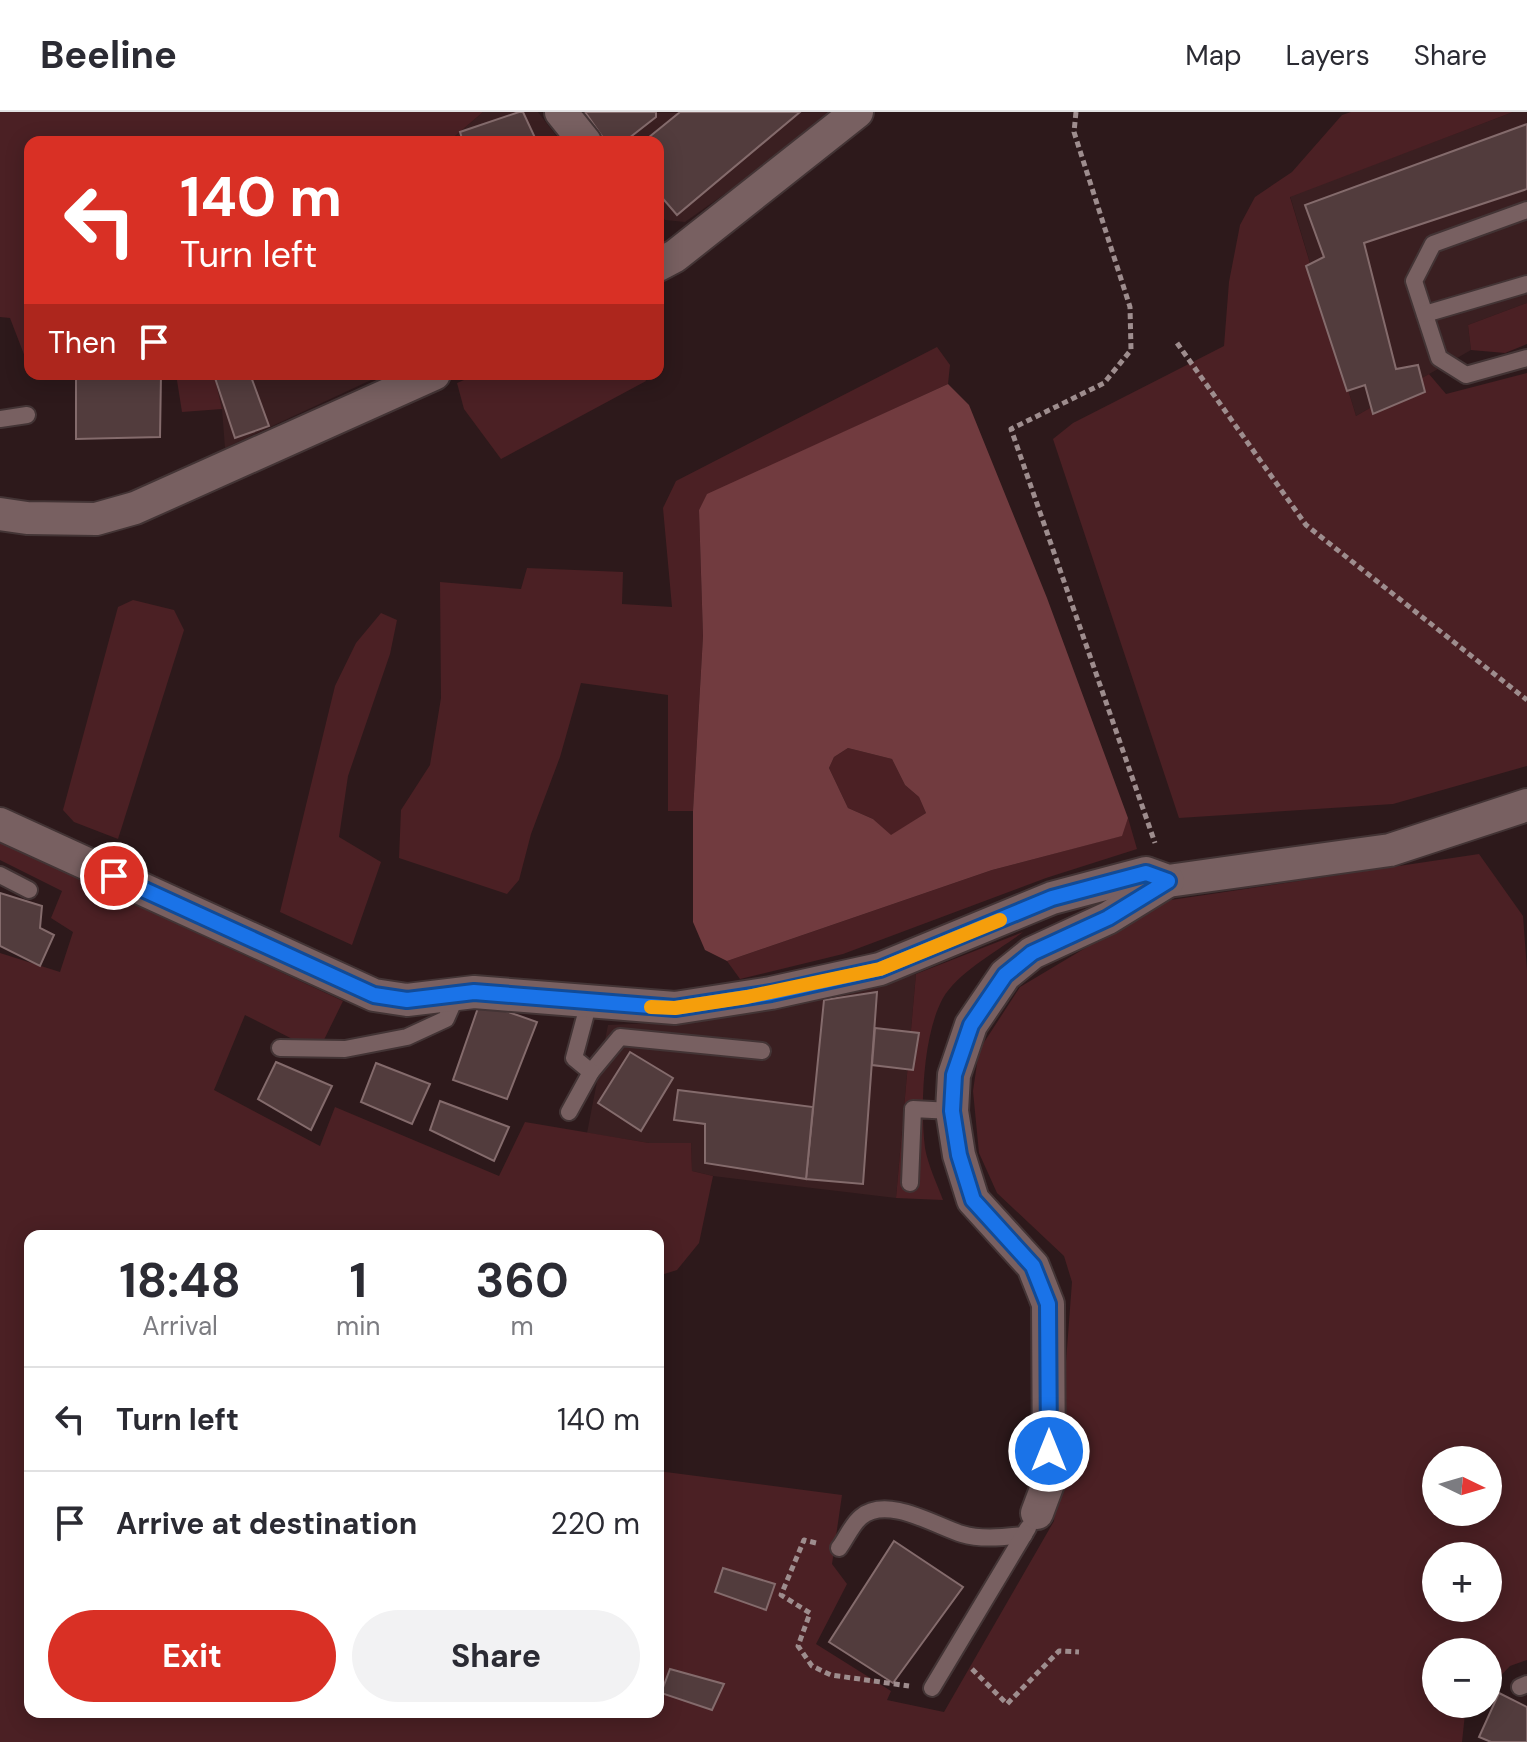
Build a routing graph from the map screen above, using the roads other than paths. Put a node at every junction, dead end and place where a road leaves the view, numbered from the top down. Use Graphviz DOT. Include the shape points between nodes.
graph roads {
  1 [pos="561,112"];
  2 [pos="857,112"];
  3 [pos="580,136"];
  4 [pos="1527,210"];
  5 [pos="664,252"];
  6 [pos="1527,284"];
  7 [pos="1425,314"];
  8 [pos="1527,358"];
  9 [pos="421,380"];
  10 [pos="27,415"];
  11 [pos="0,419"];
  12 [pos="0,514"];
  13 [pos="1527,805"];
  14 [pos="0,824"];
  15 [pos="0,875"];
  16 [pos="1168,881"];
  17 [pos="29,890"];
  18 [pos="457,994"];
  19 [pos="589,1002"];
  20 [pos="280,1048"];
  21 [pos="762,1051"];
  22 [pos="591,1072"];
  23 [pos="952,1111"];
  24 [pos="569,1112"];
  25 [pos="910,1183"];
  26 [pos="1031,1524"];
  27 [pos="839,1548"];
  28 [pos="932,1688"];
  1 -- 3 [label="street"];
  2 -- 5 [label="street"];
  4 -- 7 [label="lane" via="1433,244 1414,281"];
  6 -- 7 [label="lane"];
  7 -- 8 [label="lane" via="1439,358 1466,375"];
  9 -- 12 [label="street" via="135,508 96,519"];
  10 -- 11 [label="lane"];
  13 -- 16 [label="street" via="1390,850"];
  14 -- 18 [label="street" via="374,995 407,1000"];
  15 -- 17 [label="lane"];
  16 -- 19 [label="street" via="1146,873 1052,898 880,969 787,989 675,1008"];
  16 -- 23 [label="street" via="1108,918 1032,953 1005,975 960,1050"];
  18 -- 19 [label="street"];
  18 -- 20 [label="lane" via="446,1019 407,1037 345,1049"];
  19 -- 22 [label="lane" via="574,1058"];
  21 -- 22 [label="lane" via="620,1037"];
  22 -- 24 [label="lane"];
  23 -- 25 [label="lane" via="913,1109"];
  23 -- 26 [label="street" via="973,1200 1033,1266 1048,1304 1049,1481"];
  26 -- 27 [label="lane" via="988,1538 882,1509 861,1516"];
  26 -- 28 [label="lane"];
}
